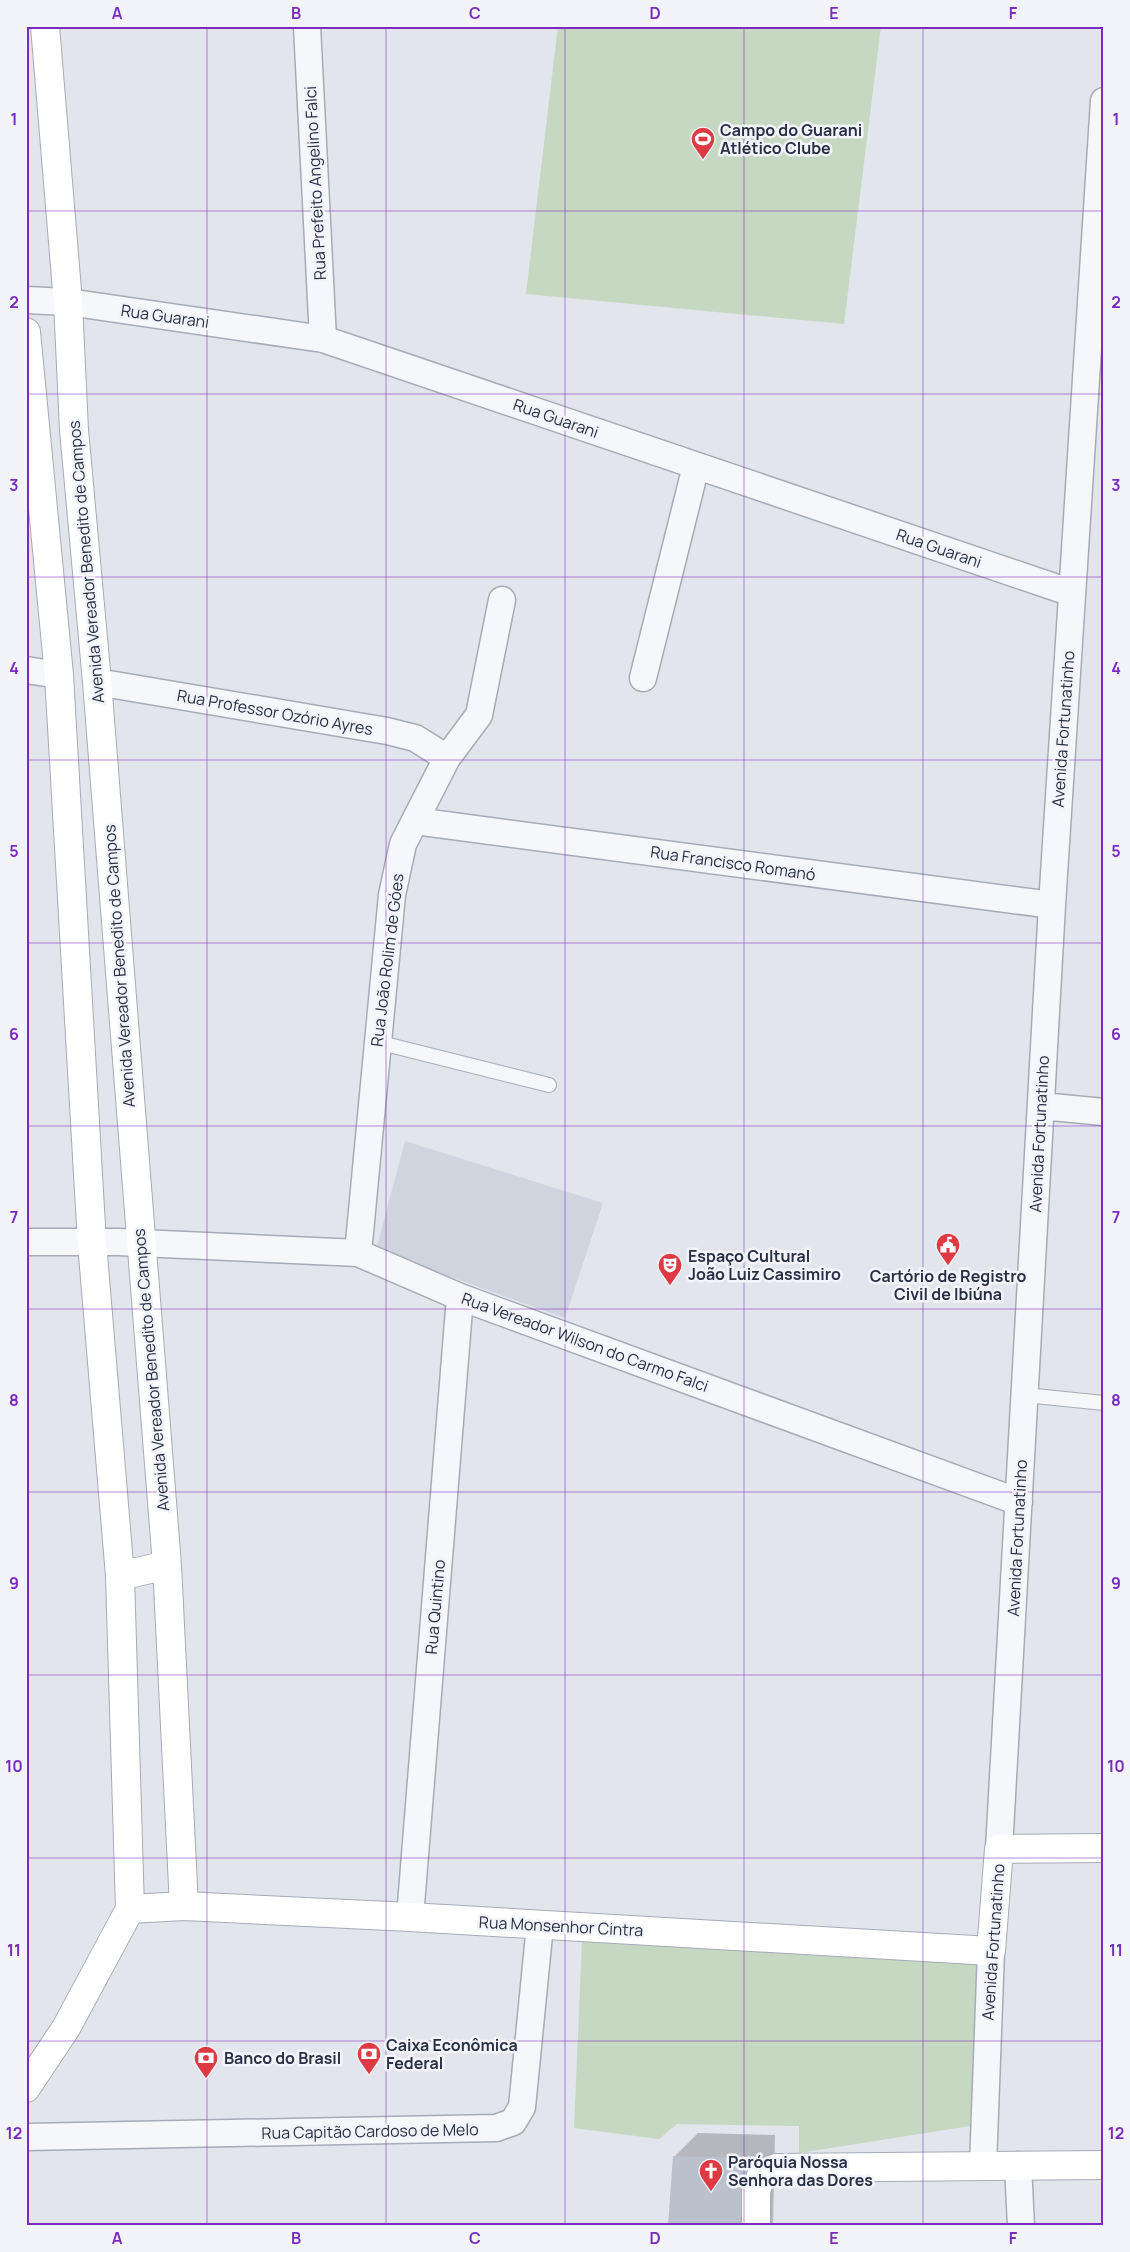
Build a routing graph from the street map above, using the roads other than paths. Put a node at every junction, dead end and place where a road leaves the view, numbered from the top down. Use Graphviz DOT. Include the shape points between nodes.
graph roads {
  1 [pos="45,26"];
  2 [pos="307,26"];
  3 [pos="1104,101"];
  4 [pos="26,300"];
  5 [pos="68,302"];
  6 [pos="26,332"];
  7 [pos="323,339"];
  8 [pos="74,430"];
  9 [pos="37,432"];
  10 [pos="696,466"];
  11 [pos="1072,593"];
  12 [pos="502,600"];
  13 [pos="26,670"];
  14 [pos="59,676"];
  15 [pos="643,678"];
  16 [pos="97,682"];
  17 [pos="447,758"];
  18 [pos="415,821"];
  19 [pos="1052,905"];
  20 [pos="377,1042"];
  21 [pos="548,1085"];
  22 [pos="1041,1106"];
  23 [pos="1104,1112"];
  24 [pos="26,1242"];
  25 [pos="92,1243"];
  26 [pos="140,1243"];
  27 [pos="358,1254"];
  28 [pos="460,1297"];
  29 [pos="1026,1395"];
  30 [pos="1104,1403"];
  31 [pos="1019,1502"];
  32 [pos="167,1565"];
  33 [pos="120,1576"];
  34 [pos="1104,1848"];
  35 [pos="999,1849"];
  36 [pos="184,1906"];
  37 [pos="130,1909"];
  38 [pos="410,1917"];
  39 [pos="540,1925"];
  40 [pos="991,1951"];
  41 [pos="26,2088"];
  42 [pos="26,2136"];
  43 [pos="1018,2165"];
  44 [pos="1104,2165"];
  45 [pos="983,2166"];
  46 [pos="756,2226"];
  47 [pos="1021,2226"];
  1 -- 5 [label="main road, Avenida Vereador Benedito de Campos"];
  2 -- 7 [label="street, Rua Prefeito Angelino Falci"];
  3 -- 11 [label="street, Avenida Fortunatinho"];
  4 -- 5 [label="street, Rua Guarani"];
  5 -- 7 [label="street, Rua Guarani"];
  5 -- 8 [label="main road, Avenida Vereador Benedito de Campos"];
  6 -- 9 [label="main road"];
  7 -- 10 [label="street, Rua Guarani"];
  8 -- 9 [label="main road"];
  8 -- 16 [label="main road, Avenida Vereador Benedito de Campos"];
  9 -- 14 [label="main road"];
  10 -- 11 [label="street, Rua Guarani"];
  10 -- 15 [label="street"];
  11 -- 19 [label="street, Avenida Fortunatinho"];
  12 -- 17 [label="street, Rua João Rolim de Góes" via="479,715"];
  13 -- 14 [label="street"];
  14 -- 25 [label="main road"];
  16 -- 17 [label="street, Rua Professor Ozório Ayres" via="386,731 414,738"];
  16 -- 26 [label="main road, Avenida Vereador Benedito de Campos"];
  17 -- 18 [label="street, Rua João Rolim de Góes"];
  18 -- 19 [label="street, Rua Francisco Romanó"];
  18 -- 20 [label="street, Rua João Rolim de Góes" via="403,844 392,895"];
  19 -- 22 [label="street, Avenida Fortunatinho"];
  20 -- 21 [label="lane"];
  20 -- 27 [label="street, Rua João Rolim de Góes"];
  22 -- 23 [label="street"];
  22 -- 29 [label="street, Avenida Fortunatinho"];
  24 -- 25 [label="street, Rua Vereador Wilson do Carmo Falci"];
  25 -- 26 [label="street, Rua Vereador Wilson do Carmo Falci"];
  25 -- 33 [label="main road"];
  26 -- 27 [label="street, Rua Vereador Wilson do Carmo Falci"];
  26 -- 32 [label="main road, Avenida Vereador Benedito de Campos"];
  27 -- 28 [label="street, Rua Vereador Wilson do Carmo Falci"];
  28 -- 31 [label="street, Rua Vereador Wilson do Carmo Falci"];
  28 -- 38 [label="street, Rua Quintino"];
  29 -- 30 [label="lane"];
  29 -- 31 [label="street, Avenida Fortunatinho"];
  31 -- 35 [label="street, Avenida Fortunatinho"];
  32 -- 33 [label="main road"];
  32 -- 36 [label="main road, Avenida Vereador Benedito de Campos"];
  33 -- 37 [label="main road"];
  34 -- 35 [label="main road"];
  35 -- 40 [label="main road, Avenida Fortunatinho"];
  36 -- 37 [label="main road, Rua Monsenhor Cintra"];
  36 -- 38 [label="main road, Rua Monsenhor Cintra"];
  37 -- 41 [label="main road" via="66,2028"];
  38 -- 39 [label="main road, Rua Monsenhor Cintra"];
  39 -- 40 [label="main road, Rua Monsenhor Cintra"];
  39 -- 42 [label="street, Rua Capitão Cardoso de Melo" via="522,2107 513,2122 496,2128"];
  40 -- 45 [label="street, Avenida Fortunatinho"];
  43 -- 44 [label="main road"];
  43 -- 45 [label="main road"];
  43 -- 47 [label="street"];
  45 -- 46 [label="main road" via="776,2168 761,2176 756,2191"];
}
